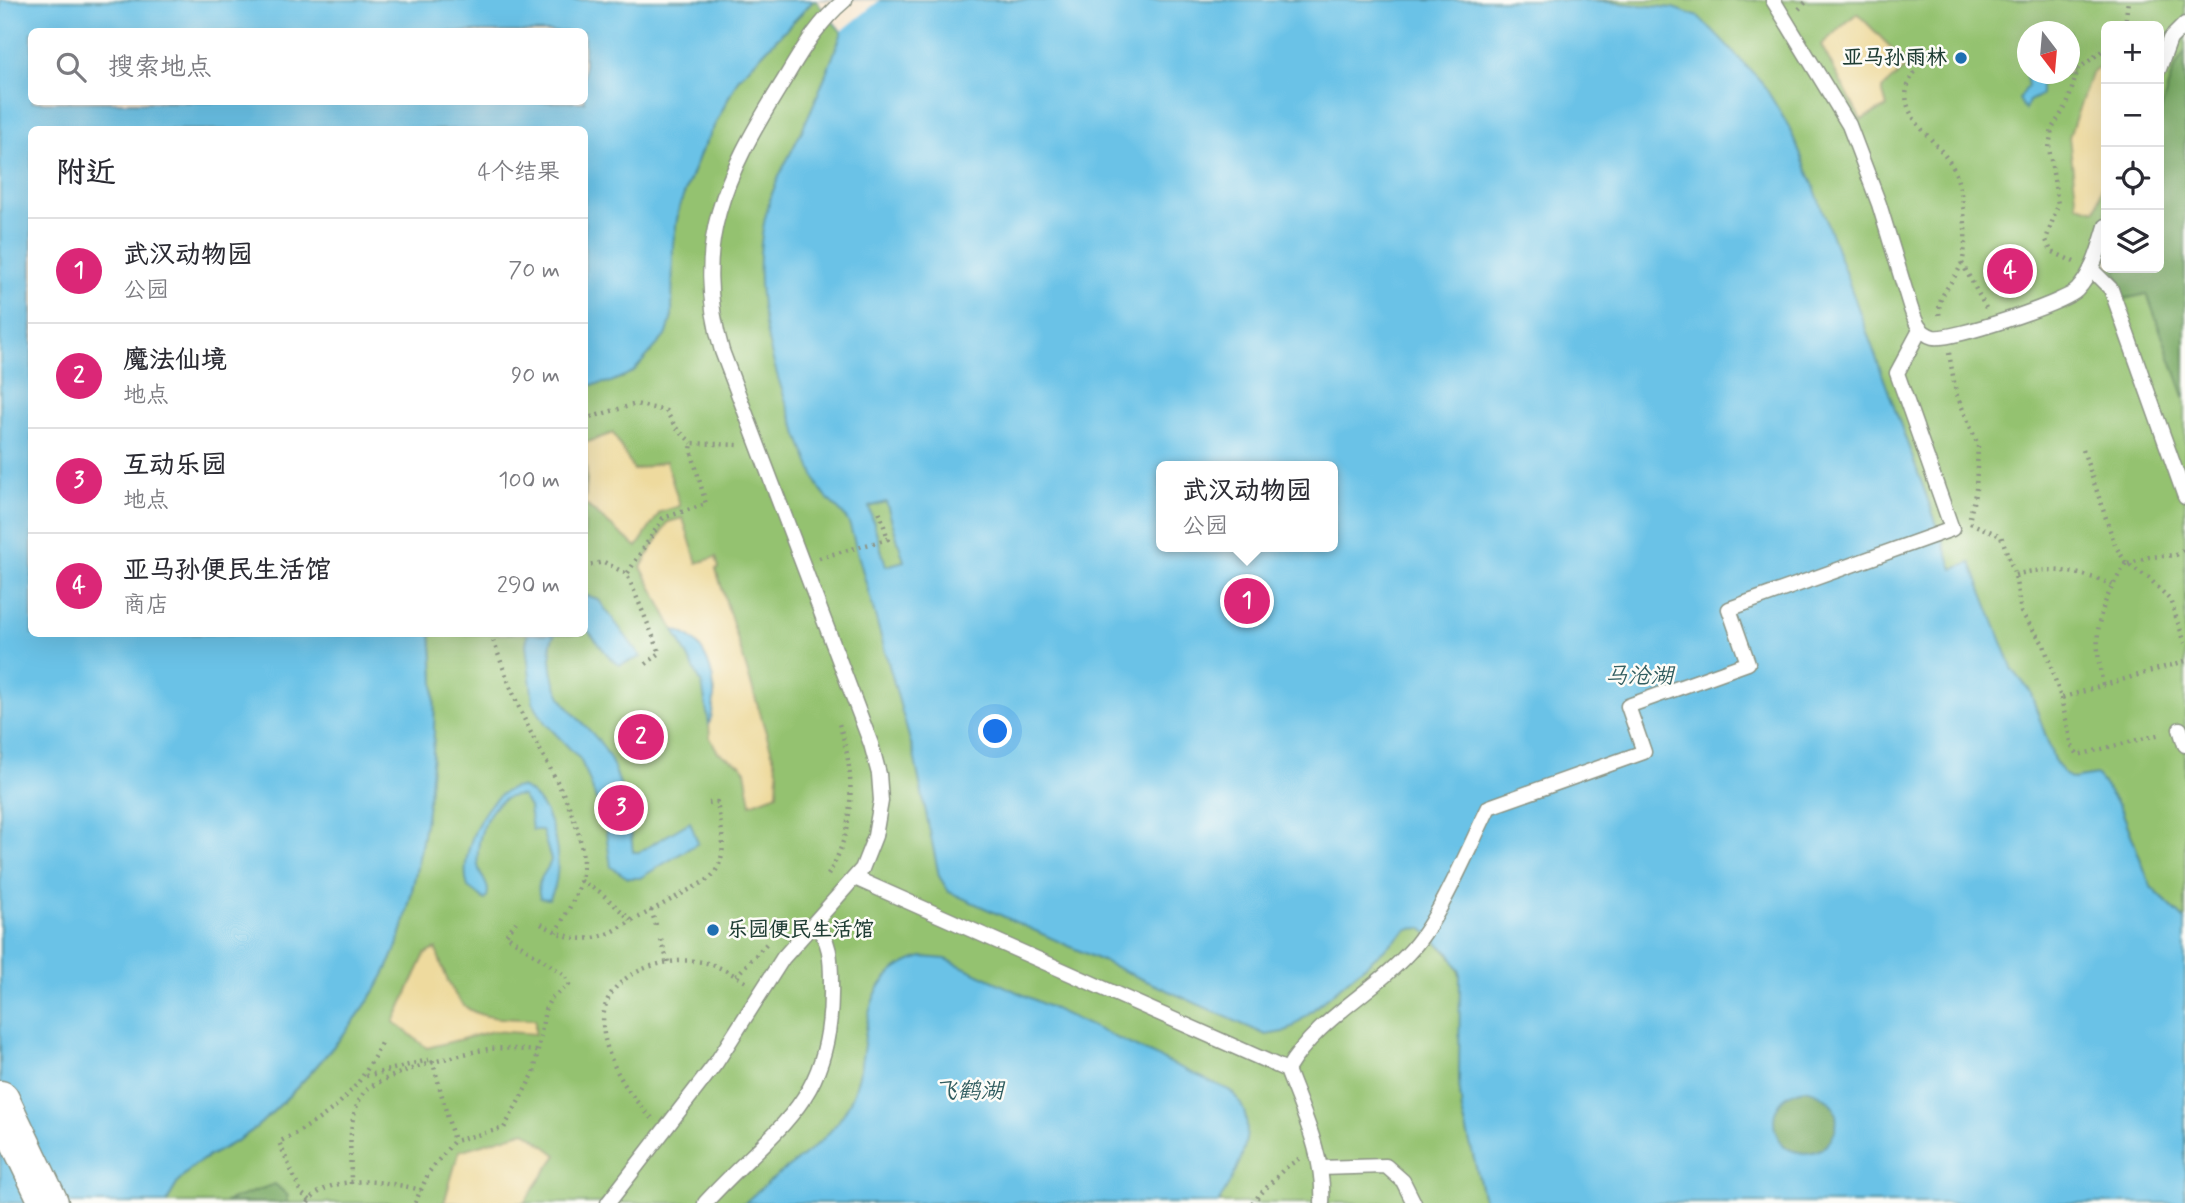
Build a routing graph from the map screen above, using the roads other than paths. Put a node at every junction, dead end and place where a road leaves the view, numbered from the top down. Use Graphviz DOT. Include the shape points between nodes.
graph roads {
  1 [pos="845,0"];
  2 [pos="1773,0"];
  3 [pos="2185,24"];
  4 [pos="2164,55"];
  5 [pos="2101,240"];
  6 [pos="2091,269"];
  7 [pos="1920,330"];
  8 [pos="2185,497"];
  9 [pos="2180,729"];
  10 [pos="2185,745"];
  11 [pos="855,878"];
  12 [pos="813,924"];
  13 [pos="1287,1070"];
  14 [pos="0,1100"];
  15 [pos="1320,1168"];
  16 [pos="49,1203"];
  17 [pos="608,1203"];
  18 [pos="705,1203"];
  19 [pos="1322,1203"];
  20 [pos="1414,1203"];
  1 -- 11 [label="lane" via="810,36 733,170 710,254 710,292 716,331 867,731 879,774 878,825"];
  2 -- 7 [label="lane" via="1849,125"];
  3 -- 4 [label="lane" via="2170,39"];
  5 -- 6 [label="lane"];
  6 -- 7 [label="lane" via="2067,297 1946,337 1932,337"];
  6 -- 8 [label="lane" via="2111,289"];
  7 -- 13 [label="lane" via="1897,373 1946,531 1729,609 1748,663 1628,706 1644,752 1489,807 1426,932 1404,957 1313,1033"];
  9 -- 10 [label="lane"];
  11 -- 12 [label="lane"];
  11 -- 13 [label="lane"];
  12 -- 17 [label="lane" via="783,957 732,1041"];
  12 -- 18 [label="lane" via="827,939 831,976 829,1027 822,1059 807,1094 784,1126"];
  13 -- 15 [label="lane"];
  14 -- 16 [label="highway"];
  15 -- 19 [label="lane"];
  15 -- 20 [label="lane" via="1386,1166 1403,1181"];
}
